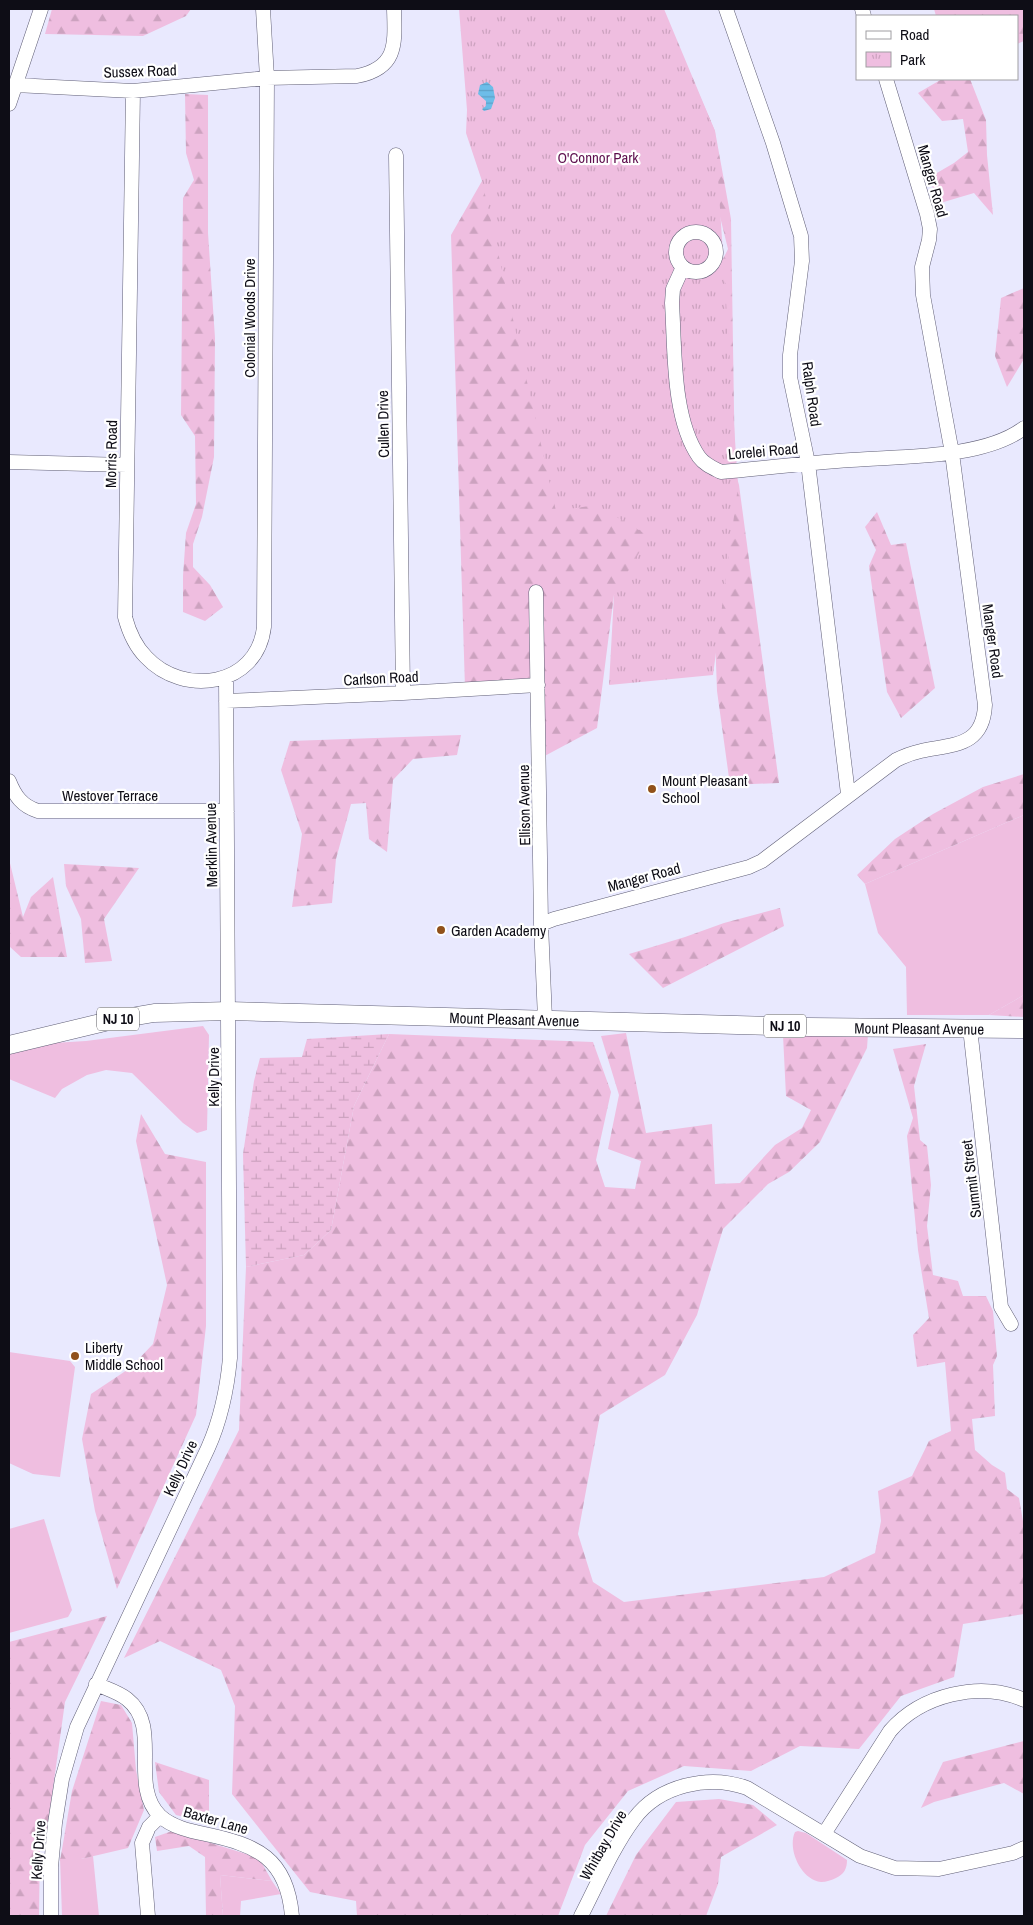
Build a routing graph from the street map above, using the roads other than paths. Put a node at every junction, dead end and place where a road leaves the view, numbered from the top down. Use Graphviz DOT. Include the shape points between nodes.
graph roads {
  1 [pos="41,9"];
  2 [pos="263,9"];
  3 [pos="394,9"];
  4 [pos="726,9"];
  5 [pos="266,78"];
  6 [pos="886,80"];
  7 [pos="15,85"];
  8 [pos="133,91"];
  9 [pos="9,104"];
  10 [pos="396,155"];
  11 [pos="683,267"];
  12 [pos="1024,428"];
  13 [pos="952,453"];
  14 [pos="9,462"];
  15 [pos="127,464"];
  16 [pos="808,464"];
  17 [pos="536,592"];
  18 [pos="264,627"];
  19 [pos="226,677"];
  20 [pos="538,685"];
  21 [pos="403,693"];
  22 [pos="226,701"];
  23 [pos="9,781"];
  24 [pos="848,794"];
  25 [pos="227,811"];
  26 [pos="541,924"];
  27 [pos="229,1011"];
  28 [pos="545,1019"];
  29 [pos="970,1028"];
  30 [pos="1024,1029"];
  31 [pos="9,1045"];
  32 [pos="1011,1324"];
  33 [pos="96,1684"];
  34 [pos="1024,1700"];
  35 [pos="160,1816"];
  36 [pos="824,1834"];
  37 [pos="1024,1848"];
  38 [pos="51,1916"];
  39 [pos="148,1916"];
  40 [pos="292,1916"];
  41 [pos="581,1916"];
  1 -- 7 [label="street"];
  2 -- 5 [label="street, Colonial Woods Drive"];
  3 -- 5 [label="street, Sussex Road" via="395,43 391,55 381,67 357,76"];
  4 -- 16 [label="street, Ralph Road" via="773,143 801,236 802,261 790,377"];
  5 -- 8 [label="street, Sussex Road"];
  5 -- 18 [label="street, Colonial Woods Drive"];
  6 -- 13 [label="street, Manger Road" via="930,228 922,267 923,295"];
  7 -- 8 [label="street, Sussex Road"];
  7 -- 9 [label="street"];
  8 -- 15 [label="street, Morris Road"];
  10 -- 21 [label="street, Cullen Drive"];
  11 -- 16 [label="street, Lorelei Road" via="673,289 672,303 679,404 700,458 722,472"];
  12 -- 13 [label="street, Lorelei Road" via="999,443"];
  13 -- 16 [label="street, Lorelei Road"];
  13 -- 24 [label="street, Manger Road" via="985,717 969,739 909,754"];
  14 -- 15 [label="street"];
  15 -- 19 [label="street, Morris Road" via="125,609 133,639 147,658 173,676 196,680"];
  16 -- 24 [label="street, Ralph Road"];
  17 -- 20 [label="street, Ellison Avenue"];
  18 -- 19 [label="street, Morris Road" via="252,659"];
  19 -- 22 [label="street, Merklin Avenue"];
  20 -- 21 [label="street, Carlson Road"];
  20 -- 26 [label="street, Ellison Avenue"];
  21 -- 22 [label="street, Carlson Road"];
  22 -- 25 [label="street, Merklin Avenue"];
  23 -- 25 [label="street, Westover Terrace" via="22,804 38,811"];
  24 -- 26 [label="street, Manger Road" via="749,867"];
  25 -- 27 [label="street, Merklin Avenue"];
  26 -- 28 [label="street, Ellison Avenue"];
  27 -- 28 [label="main road, Mount Pleasant Avenue / NJ 10"];
  27 -- 31 [label="main road, Mount Pleasant Avenue / NJ 10" via="154,1013"];
  27 -- 33 [label="street, Kelly Drive" via="230,1358 227,1391 208,1448"];
  28 -- 29 [label="main road, Mount Pleasant Avenue / NJ 10"];
  29 -- 30 [label="main road, Mount Pleasant Avenue / NJ 10"];
  29 -- 32 [label="street, Summit Street" via="1001,1307"];
  33 -- 35 [label="street, Baxter Lane" via="128,1700 139,1714 144,1734 146,1789"];
  33 -- 38 [label="street, Kelly Drive" via="77,1727 62,1779 51,1868"];
  34 -- 36 [label="street" via="1004,1692 978,1690 929,1702 911,1712 890,1731"];
  35 -- 39 [label="street" via="149,1827 142,1843"];
  35 -- 40 [label="street, Baxter Lane" via="190,1831 242,1843 265,1857 284,1880 291,1897"];
  36 -- 37 [label="street, Whitbay Drive" via="860,1856 912,1870 938,1869"];
  36 -- 41 [label="street, Whitbay Drive" via="734,1783 715,1781 678,1788 661,1796 634,1818"];
}
